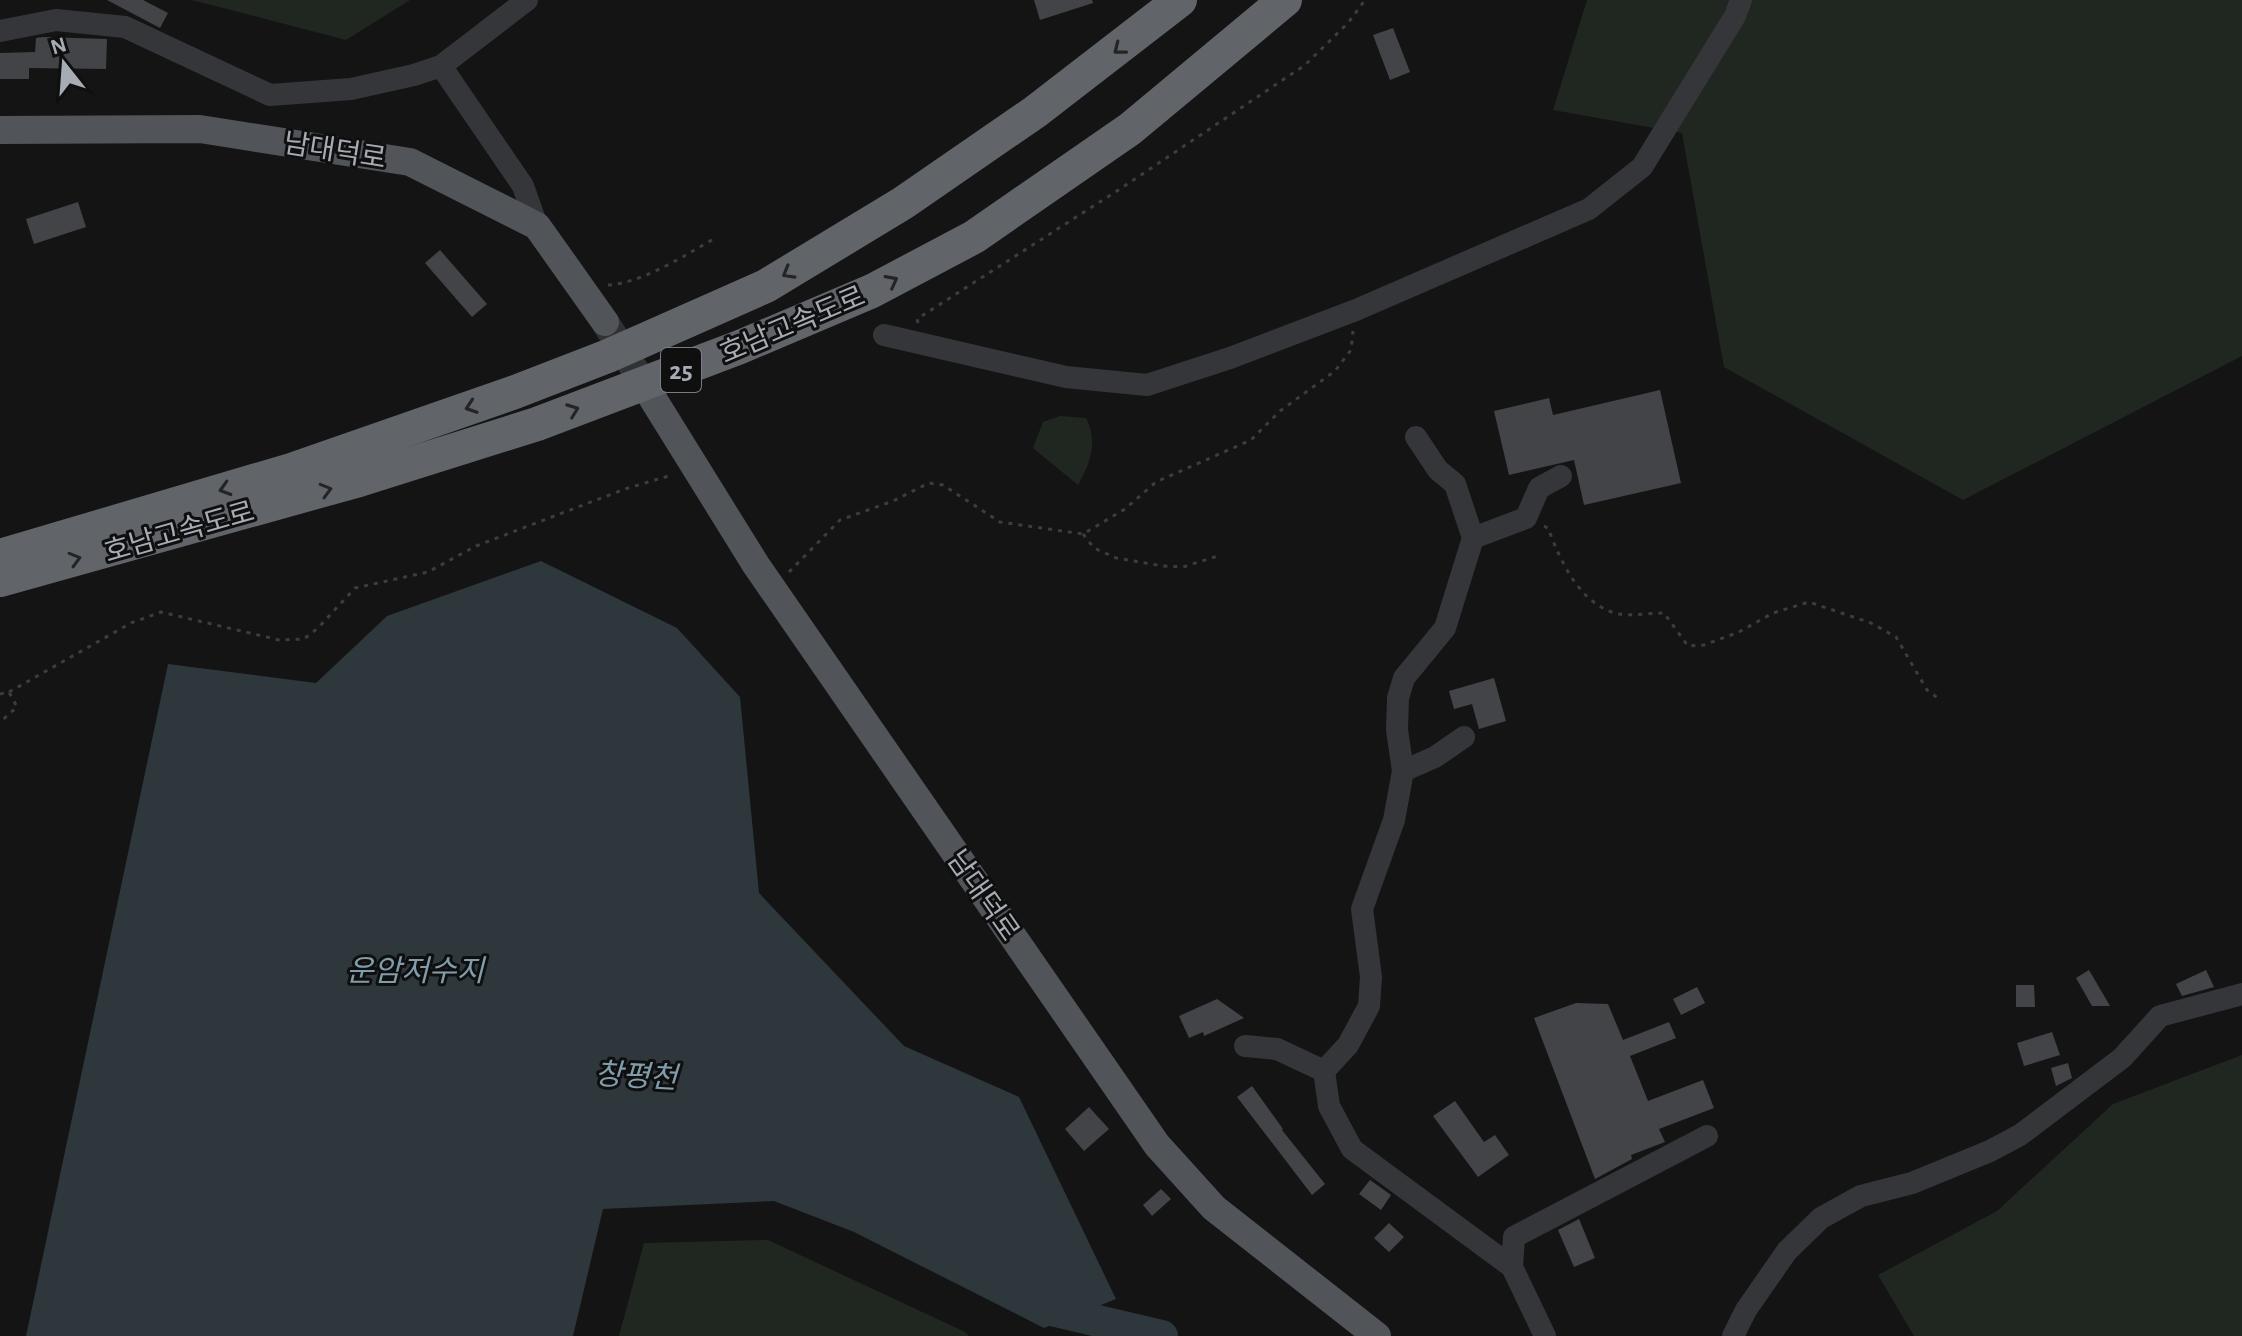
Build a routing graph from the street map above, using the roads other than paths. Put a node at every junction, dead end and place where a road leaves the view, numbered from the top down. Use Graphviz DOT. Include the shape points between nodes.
graph roads {
  1 [pos="527,0"];
  2 [pos="1180,0"];
  3 [pos="1285,0"];
  4 [pos="1741,0"];
  5 [pos="0,31"];
  6 [pos="441,66"];
  7 [pos="0,130"];
  8 [pos="537,226"];
  9 [pos="605,322"];
  10 [pos="884,335"];
  11 [pos="653,399"];
  12 [pos="1416,437"];
  13 [pos="1561,476"];
  14 [pos="1473,538"];
  15 [pos="0,556"];
  16 [pos="0,580"];
  17 [pos="1464,737"];
  18 [pos="1403,771"];
  19 [pos="2242,994"];
  20 [pos="1245,1046"];
  21 [pos="1324,1071"];
  22 [pos="1707,1136"];
  23 [pos="1512,1267"];
  24 [pos="1377,1336"];
  25 [pos="1545,1336"];
  26 [pos="1733,1336"];
  1 -- 6 [label="street"];
  2 -- 15 [label="highway, 호남고속도로 / 25, one-way" via="1035,112 833,248 766,286 515,392 291,470"];
  16 -- 3 [label="highway, 호남고속도로 / 25, one-way" via="359,480 537,424 872,291 974,237 1130,129"];
  4 -- 10 [label="street" via="1642,167 1589,209 1356,310 1147,385 1066,377"];
  5 -- 6 [label="street" via="56,20 125,27 270,95 351,89"];
  6 -- 8 [label="street" via="523,186"];
  7 -- 8 [label="main road, 남대덕로" via="200,129 410,162"];
  8 -- 9 [label="main road, 남대덕로"];
  11 -- 24 [label="main road, 남대덕로" via="772,588 1157,1145 1214,1208"];
  12 -- 14 [label="street" via="1438,470 1455,484"];
  13 -- 14 [label="street" via="1539,488 1526,518"];
  14 -- 18 [label="street" via="1445,628 1404,678 1397,730"];
  17 -- 18 [label="street"];
  18 -- 21 [label="street" via="1394,820 1362,909 1371,977 1369,1006 1348,1045"];
  19 -- 26 [label="street" via="2160,1016 2122,1058 2020,1135 1990,1151 1912,1183 1861,1196 1821,1218 1787,1251"];
  20 -- 21 [label="street" via="1277,1049"];
  21 -- 23 [label="street" via="1329,1106 1352,1149"];
  22 -- 23 [label="street" via="1514,1237"];
  23 -- 25 [label="street"];
}
